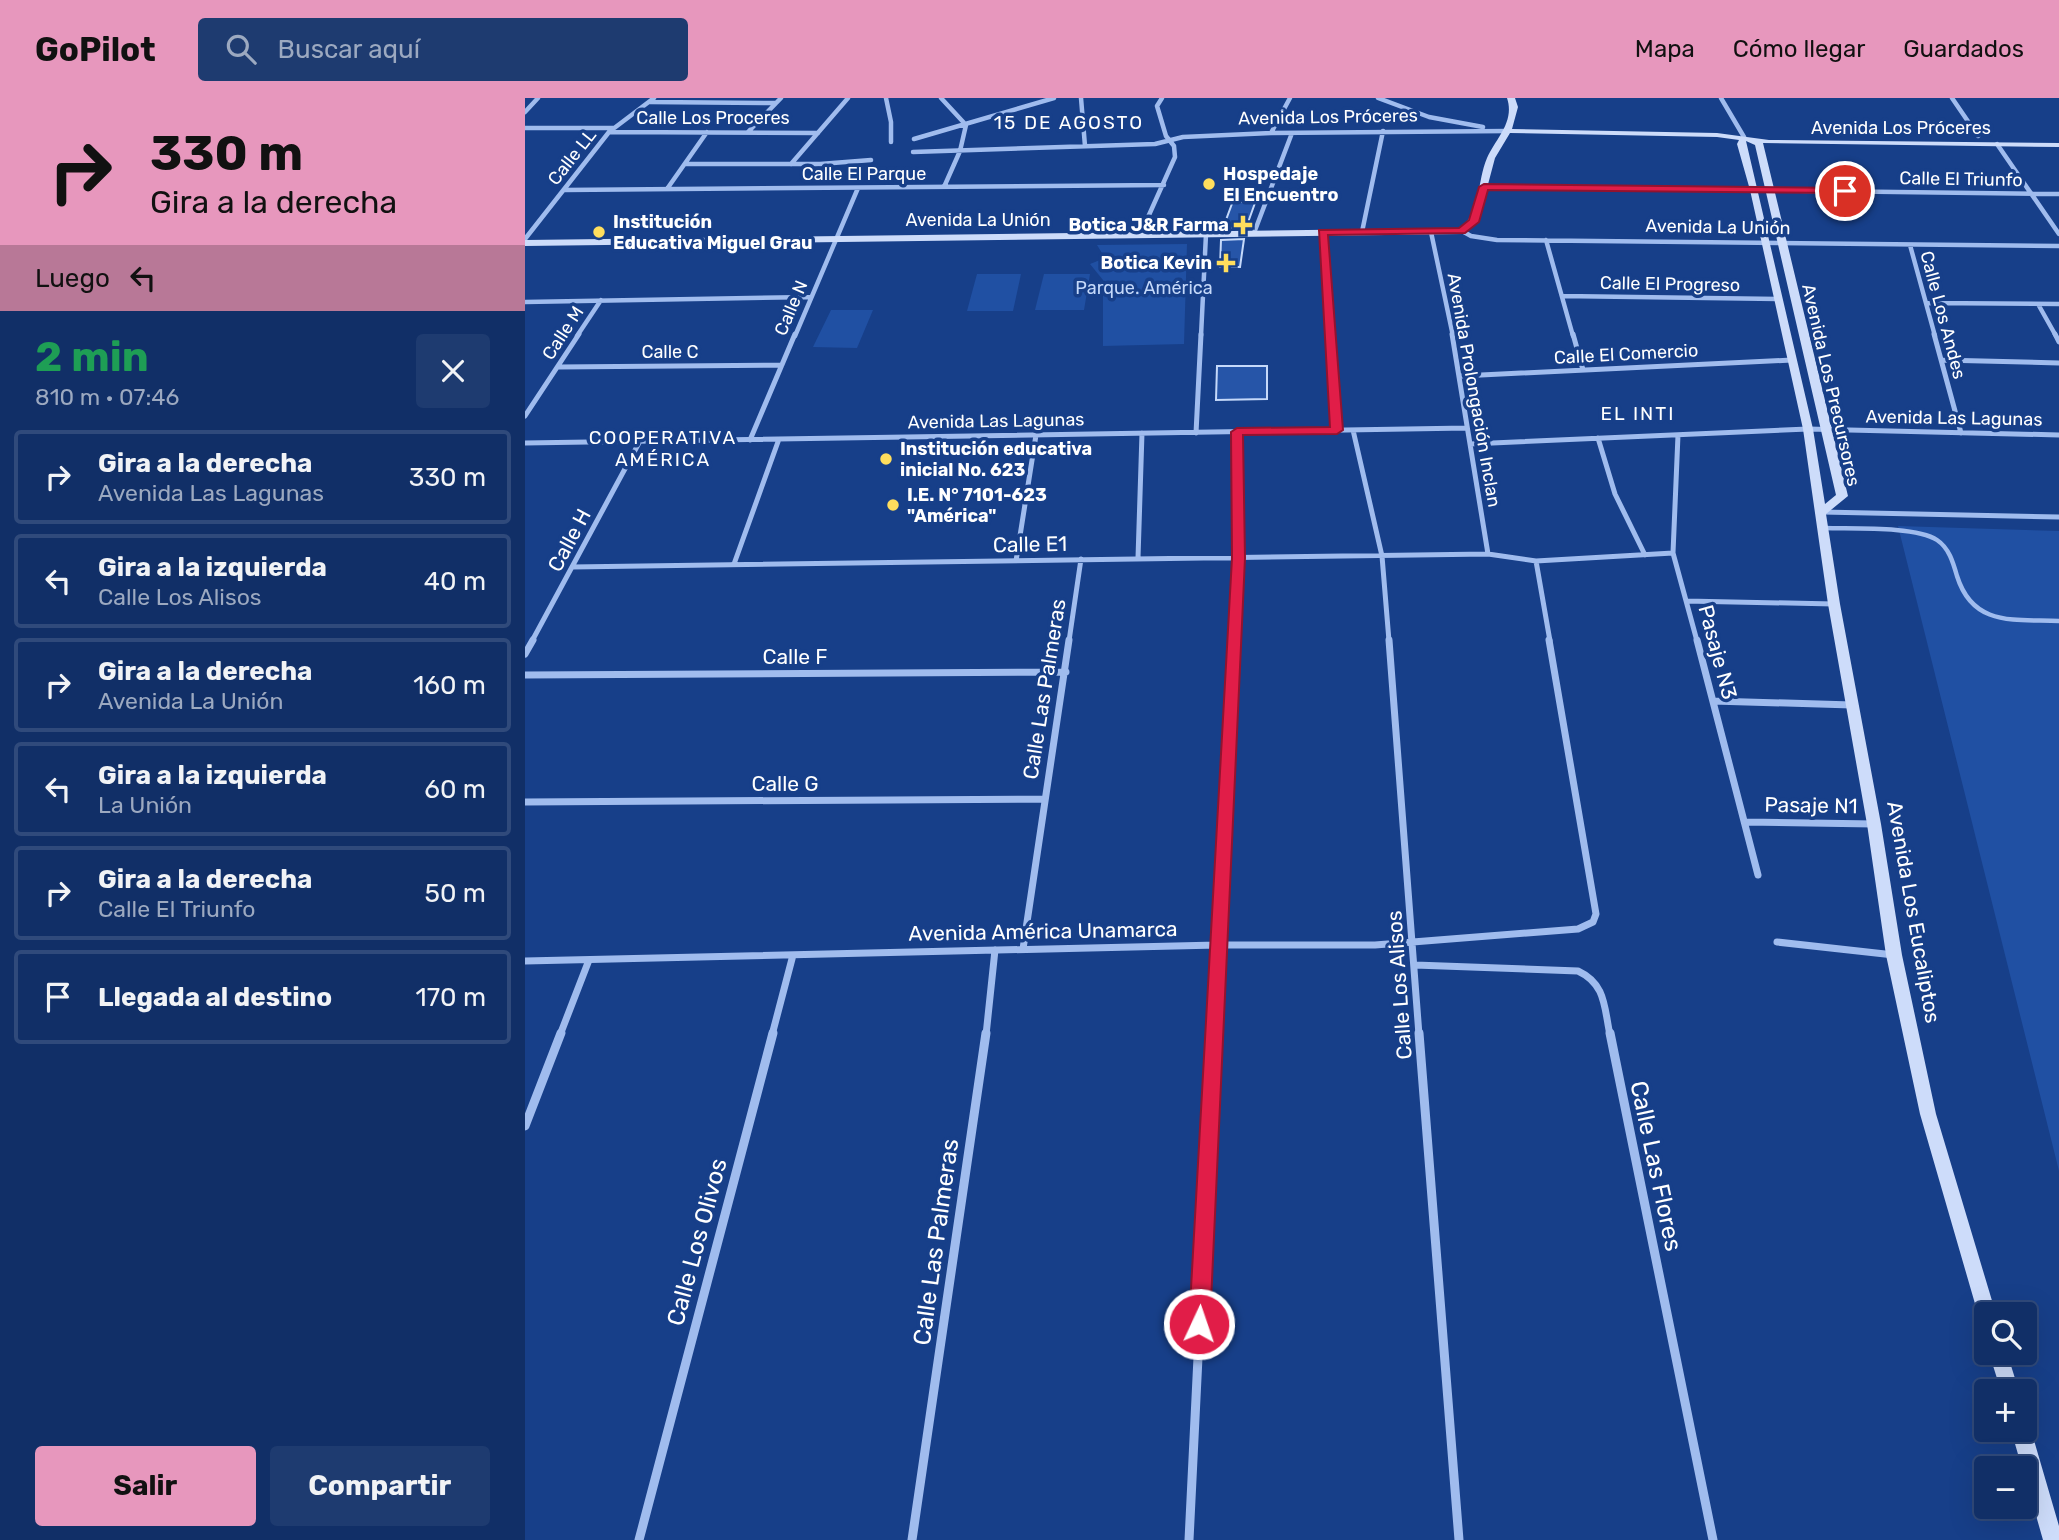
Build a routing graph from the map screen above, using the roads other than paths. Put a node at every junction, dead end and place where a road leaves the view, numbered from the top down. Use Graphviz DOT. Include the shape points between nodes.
graph roads {
  1 [pos="538,98"];
  2 [pos="721,98"];
  3 [pos="781,98"];
  4 [pos="848,98"];
  5 [pos="886,98"];
  6 [pos="941,98"];
  7 [pos="1024,98"];
  8 [pos="1054,98"];
  9 [pos="1081,98"];
  10 [pos="1162,98"];
  11 [pos="1290,98"];
  12 [pos="1378,98"];
  13 [pos="1511,98"];
  14 [pos="1721,98"];
  15 [pos="1952,98"];
  16 [pos="652,100"];
  17 [pos="716,103"];
  18 [pos="776,103"];
  19 [pos="1031,105"];
  20 [pos="526,110"];
  21 [pos="966,125"];
  22 [pos="525,128"];
  23 [pos="618,128"];
  24 [pos="1383,131"];
  25 [pos="1508,131"];
  26 [pos="609,132"];
  27 [pos="707,132"];
  28 [pos="748,132"];
  29 [pos="818,133"];
  30 [pos="1271,133"];
  31 [pos="1292,133"];
  32 [pos="1978,136"];
  33 [pos="1744,137"];
  34 [pos="2059,137"];
  35 [pos="914,139"];
  36 [pos="1170,140"];
  37 [pos="891,142"];
  38 [pos="1997,144"];
  39 [pos="2059,145"];
  40 [pos="1085,146"];
  41 [pos="960,151"];
  42 [pos="913,152"];
  43 [pos="871,160"];
  44 [pos="686,164"];
  45 [pos="791,164"];
  46 [pos="1164,185"];
  47 [pos="944,187"];
  48 [pos="1484,187"];
  49 [pos="858,188"];
  50 [pos="667,189"];
  51 [pos="564,190"];
  52 [pos="1754,190"];
  53 [pos="1770,190"];
  54 [pos="2031,194"];
  55 [pos="2059,194"];
  56 [pos="1462,231"];
  57 [pos="1362,232"];
  58 [pos="1431,232"];
  59 [pos="1254,233"];
  60 [pos="1323,233"];
  61 [pos="1206,234"];
  62 [pos="2059,234"];
  63 [pos="1140,235"];
  64 [pos="837,237"];
  65 [pos="1546,240"];
  66 [pos="525,241"];
  67 [pos="1766,243"];
  68 [pos="1783,243"];
  69 [pos="1909,245"];
  70 [pos="2059,247"];
  71 [pos="1562,296"];
  72 [pos="811,297"];
  73 [pos="1778,299"];
  74 [pos="601,300"];
  75 [pos="525,302"];
  76 [pos="1927,303"];
  77 [pos="2038,304"];
  78 [pos="2059,304"];
  79 [pos="2059,342"];
  80 [pos="1792,360"];
  81 [pos="1941,360"];
  82 [pos="2059,363"];
  83 [pos="782,365"];
  84 [pos="558,367"];
  85 [pos="1583,370"];
  86 [pos="1461,376"];
  87 [pos="525,416"];
  88 [pos="1467,428"];
  89 [pos="1808,429"];
  90 [pos="1337,430"];
  91 [pos="1353,430"];
  92 [pos="1827,430"];
  93 [pos="1237,432"];
  94 [pos="1142,433"];
  95 [pos="1196,433"];
  96 [pos="1961,433"];
  97 [pos="1037,435"];
  98 [pos="1678,435"];
  99 [pos="2059,435"];
  100 [pos="1598,438"];
  101 [pos="779,439"];
  102 [pos="750,440"];
  103 [pos="640,441"];
  104 [pos="525,443"];
  105 [pos="1470,444"];
  106 [pos="1822,512"];
  107 [pos="2059,517"];
  108 [pos="1825,528"];
  109 [pos="1673,553"];
  110 [pos="1488,554"];
  111 [pos="1646,555"];
  112 [pos="1382,556"];
  113 [pos="1138,558"];
  114 [pos="1238,558"];
  115 [pos="1081,559"];
  116 [pos="1016,561"];
  117 [pos="1536,561"];
  118 [pos="734,564"];
  119 [pos="572,567"];
  120 [pos="1686,601"];
  121 [pos="1834,604"];
  122 [pos="2059,621"];
  123 [pos="525,654"];
  124 [pos="1066,672"];
  125 [pos="525,675"];
  126 [pos="1713,701"];
  127 [pos="1853,705"];
  128 [pos="1044,799"];
  129 [pos="525,802"];
  130 [pos="1746,822"];
  131 [pos="1874,824"];
  132 [pos="1758,875"];
  133 [pos="1414,942"];
  134 [pos="1777,942"];
  135 [pos="1217,945"];
  136 [pos="1023,949"];
  137 [pos="995,950"];
  138 [pos="793,955"];
  139 [pos="1894,955"];
  140 [pos="589,960"];
  141 [pos="525,961"];
  142 [pos="1415,965"];
  143 [pos="525,1126"];
  144 [pos="1983,1302"];
  145 [pos="2024,1442"];
  146 [pos="639,1540"];
  147 [pos="912,1540"];
  148 [pos="1189,1540"];
  149 [pos="1458,1540"];
  150 [pos="1713,1540"];
  151 [pos="2053,1540"];
  1 -- 20 [label="street"];
  2 -- 17 [label="street"];
  3 -- 18 [label="street"];
  4 -- 29 [label="street"];
  5 -- 37 [label="street"];
  6 -- 21 [label="street"];
  7 -- 19 [label="street"];
  8 -- 19 [label="street"];
  9 -- 40 [label="street"];
  10 -- 36 [label="street" via="1157,106"];
  11 -- 30 [label="street"];
  12 -- 25 [label="street" via="1444,122"];
  13 -- 25 [label="street" via="1514,107"];
  14 -- 33 [label="street, Avenida Los Precursores"];
  15 -- 32 [label="street"];
  16 -- 17 [label="street"];
  16 -- 23 [label="street, Calle LL"];
  17 -- 18 [label="street"];
  18 -- 28 [label="street"];
  19 -- 21 [label="street"];
  21 -- 35 [label="street"];
  21 -- 41 [label="street"];
  22 -- 23 [label="street, Calle Los Proceres"];
  23 -- 26 [label="street, Calle LL"];
  24 -- 25 [label="street, Avenida Los Próceres"];
  24 -- 31 [label="street, Avenida Los Próceres"];
  24 -- 57 [label="street"];
  25 -- 33 [label="street, Avenida Los Próceres"];
  25 -- 48 [label="street" via="1492,158"];
  26 -- 27 [label="street, Calle Los Proceres"];
  26 -- 51 [label="street, Calle LL"];
  27 -- 28 [label="street, Calle Los Proceres"];
  27 -- 44 [label="street"];
  28 -- 29 [label="street, Calle Los Proceres"];
  29 -- 45 [label="street"];
  30 -- 31 [label="street, Avenida Los Próceres"];
  30 -- 36 [label="street, Avenida Los Próceres"];
  31 -- 59 [label="street"];
  32 -- 33 [label="street, Avenida Los Próceres"];
  32 -- 34 [label="street, Avenida Los Próceres"];
  33 -- 38 [label="street, Avenida Los Próceres" via="1769,142"];
  33 -- 52 [label="street, Avenida Los Precursores" via="1741,144"];
  33 -- 53 [label="street, Avenida Los Precursores" via="1759,145"];
  36 -- 40 [label="street, Avenida Los Próceres"];
  36 -- 46 [label="street" via="1175,157"];
  38 -- 39 [label="street, Avenida Los Próceres"];
  38 -- 54 [label="street"];
  40 -- 41 [label="street, Avenida Los Próceres"];
  41 -- 42 [label="street, Avenida Los Próceres"];
  41 -- 47 [label="street"];
  43 -- 45 [label="street"];
  44 -- 45 [label="street"];
  44 -- 50 [label="street"];
  46 -- 47 [label="street, Calle El Parque"];
  46 -- 63 [label="street"];
  47 -- 49 [label="street, Calle El Parque"];
  48 -- 52 [label="street, Calle El Triunfo"];
  48 -- 56 [label="street" via="1474,222"];
  49 -- 50 [label="street, Calle El Parque"];
  49 -- 64 [label="street, Calle N"];
  50 -- 51 [label="street, Calle El Parque"];
  51 -- 66 [label="street, Calle LL"];
  52 -- 53 [label="street, Calle El Triunfo"];
  52 -- 67 [label="street, Avenida Los Precursores"];
  53 -- 54 [label="street, Calle El Triunfo"];
  53 -- 68 [label="street, Avenida Los Precursores"];
  54 -- 55 [label="street, Calle El Triunfo"];
  54 -- 62 [label="street"];
  56 -- 58 [label="street, Avenida La Unión"];
  56 -- 65 [label="street, Avenida La Unión" via="1484,239"];
  57 -- 58 [label="street, Avenida La Unión"];
  57 -- 60 [label="street, Avenida La Unión"];
  58 -- 86 [label="street, Avenida Prolongación Inclan"];
  59 -- 60 [label="street, Avenida La Unión"];
  59 -- 61 [label="street, Avenida La Unión"];
  60 -- 90 [label="street"];
  61 -- 63 [label="street, Avenida La Unión"];
  61 -- 95 [label="street"];
  63 -- 64 [label="street, Avenida La Unión"];
  64 -- 66 [label="street, Avenida La Unión"];
  64 -- 72 [label="street, Calle N"];
  65 -- 67 [label="street, Avenida La Unión"];
  65 -- 71 [label="street"];
  67 -- 68 [label="street, Avenida La Unión"];
  67 -- 73 [label="street, Avenida Los Precursores"];
  68 -- 69 [label="street, Avenida La Unión"];
  68 -- 92 [label="street, Avenida Los Precursores"];
  69 -- 70 [label="street, Avenida La Unión"];
  69 -- 76 [label="street, Calle Los Andes"];
  71 -- 73 [label="street, Calle El Progreso"];
  71 -- 85 [label="street"];
  72 -- 74 [label="street"];
  72 -- 83 [label="street, Calle N"];
  73 -- 80 [label="street, Avenida Los Precursores"];
  74 -- 75 [label="street"];
  74 -- 84 [label="street, Calle M"];
  76 -- 77 [label="street"];
  76 -- 81 [label="street, Calle Los Andes"];
  77 -- 78 [label="street"];
  77 -- 79 [label="street"];
  80 -- 85 [label="street, Calle El Comercio"];
  80 -- 89 [label="street, Avenida Los Precursores"];
  81 -- 82 [label="street"];
  81 -- 96 [label="street, Calle Los Andes"];
  83 -- 84 [label="street, Calle C"];
  83 -- 102 [label="street, Calle N"];
  84 -- 87 [label="street, Calle M"];
  85 -- 86 [label="street, Calle El Comercio"];
  86 -- 88 [label="street, Avenida Prolongación Inclan"];
  88 -- 91 [label="street, Avenida Las Lagunas"];
  88 -- 105 [label="street, Avenida Prolongación Inclan"];
  89 -- 92 [label="street, Avenida Las Lagunas"];
  89 -- 98 [label="street, Avenida Las Lagunas"];
  89 -- 106 [label="street, Avenida Los Precursores"];
  90 -- 91 [label="street, Avenida Las Lagunas"];
  90 -- 93 [label="street, Avenida Las Lagunas"];
  91 -- 112 [label="street, Calle Los Alisos"];
  92 -- 96 [label="street, Avenida Las Lagunas"];
  92 -- 106 [label="street, Avenida Los Precursores" via="1842,496"];
  93 -- 95 [label="street, Avenida Las Lagunas"];
  93 -- 114 [label="street"];
  94 -- 95 [label="street, Avenida Las Lagunas"];
  94 -- 97 [label="street, Avenida Las Lagunas"];
  94 -- 113 [label="street"];
  96 -- 99 [label="street, Avenida Las Lagunas"];
  97 -- 101 [label="street, Avenida Las Lagunas"];
  97 -- 116 [label="street"];
  98 -- 100 [label="street, Avenida Las Lagunas"];
  98 -- 109 [label="street, Pasaje N3"];
  100 -- 105 [label="street, Avenida Las Lagunas"];
  100 -- 111 [label="street" via="1615,494"];
  101 -- 102 [label="street, Avenida Las Lagunas"];
  101 -- 118 [label="street"];
  102 -- 103 [label="street, Avenida Las Lagunas"];
  103 -- 104 [label="street, Avenida Las Lagunas"];
  103 -- 119 [label="street, Calle H"];
  105 -- 110 [label="street, Avenida Prolongación Inclan"];
  106 -- 107 [label="street"];
  106 -- 108 [label="street, Avenida Los Eucaliptos"];
  108 -- 121 [label="street, Avenida Los Eucaliptos"];
  108 -- 122 [label="lane" via="1906,531 1936,539 1946,546 1963,595 1978,611 2007,619"];
  109 -- 111 [label="street"];
  109 -- 120 [label="street, Pasaje N3"];
  110 -- 112 [label="street, Calle E1"];
  110 -- 117 [label="street"];
  111 -- 117 [label="street"];
  112 -- 114 [label="street, Calle E1"];
  112 -- 133 [label="street, Calle Los Alisos"];
  113 -- 114 [label="street, Calle E1"];
  113 -- 115 [label="street, Calle E1"];
  114 -- 135 [label="street"];
  115 -- 116 [label="street, Calle E1"];
  115 -- 124 [label="street, Calle Las Palmeras"];
  116 -- 118 [label="street, Calle E1"];
  117 -- 133 [label="street, Avenida América Unamarca" via="1596,914 1593,922 1578,929"];
  118 -- 119 [label="street, Calle E1"];
  119 -- 123 [label="street, Calle H"];
  120 -- 121 [label="street"];
  120 -- 126 [label="street, Pasaje N3"];
  121 -- 127 [label="street, Avenida Los Eucaliptos"];
  124 -- 125 [label="street, Calle F"];
  124 -- 128 [label="street, Calle Las Palmeras"];
  126 -- 127 [label="street"];
  126 -- 130 [label="street, Pasaje N3"];
  127 -- 131 [label="street, Avenida Los Eucaliptos"];
  128 -- 129 [label="street, Calle G"];
  128 -- 136 [label="street, Calle Las Palmeras"];
  130 -- 131 [label="street, Pasaje N1"];
  130 -- 132 [label="street, Pasaje N3"];
  131 -- 139 [label="street, Avenida Los Eucaliptos"];
  133 -- 135 [label="street, Avenida América Unamarca"];
  133 -- 142 [label="street, Calle Los Alisos"];
  134 -- 139 [label="street"];
  135 -- 136 [label="street, Avenida América Unamarca"];
  135 -- 148 [label="street"];
  136 -- 137 [label="street, Avenida América Unamarca"];
  137 -- 138 [label="street, Avenida América Unamarca"];
  137 -- 147 [label="street, Calle Las Palmeras"];
  138 -- 140 [label="street, Avenida América Unamarca"];
  138 -- 146 [label="street, Calle Los Olivos"];
  139 -- 144 [label="street, Avenida Los Eucaliptos" via="1928,1114"];
  140 -- 141 [label="street, Avenida América Unamarca"];
  140 -- 143 [label="street"];
  142 -- 149 [label="street, Calle Los Alisos"];
  142 -- 150 [label="street, Calle Las Flores" via="1578,971 1593,978 1602,996"];
  145 -- 151 [label="street"];
}
